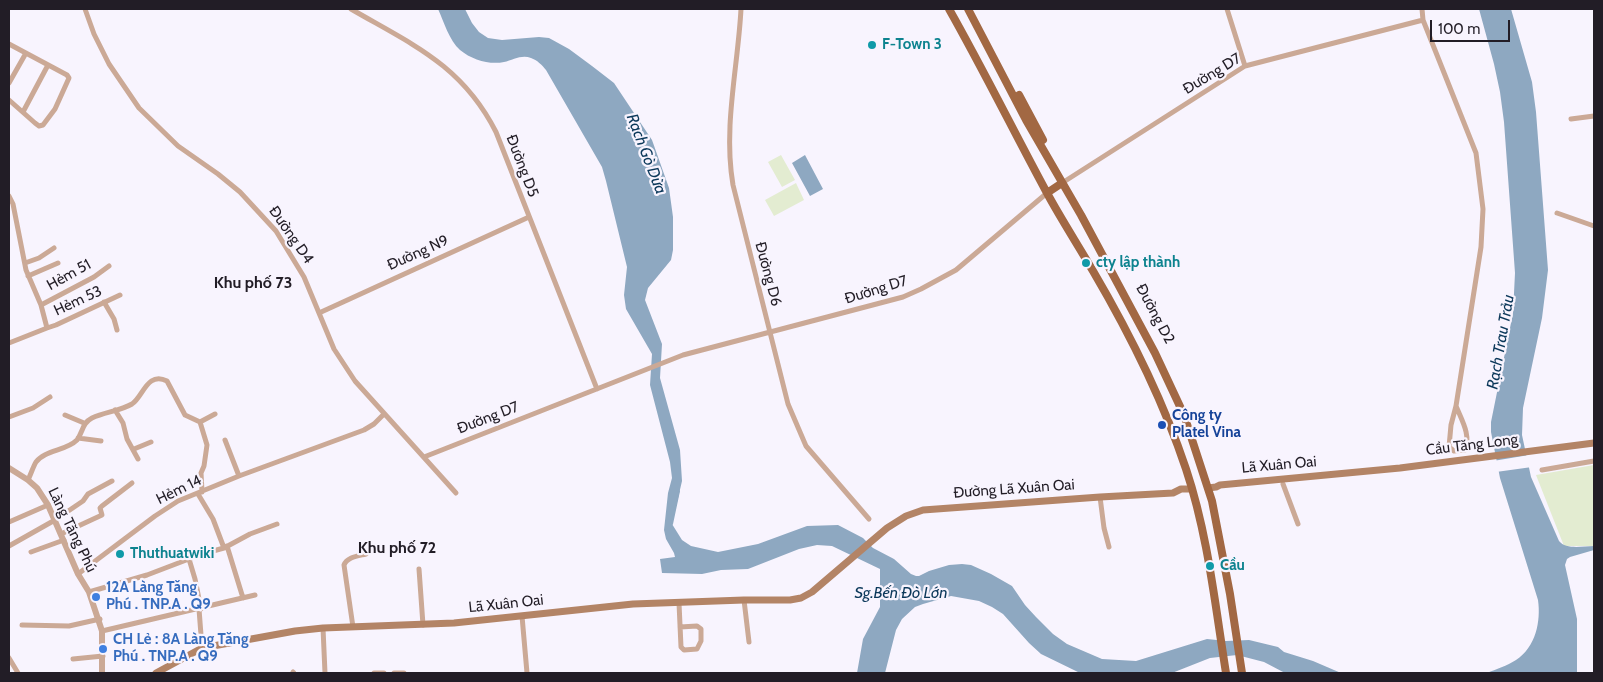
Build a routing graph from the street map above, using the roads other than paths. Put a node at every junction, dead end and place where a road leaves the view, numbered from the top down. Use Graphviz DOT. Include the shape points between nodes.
graph roads {
  1 [pos="85,9"];
  2 [pos="351,9"];
  3 [pos="741,9"];
  4 [pos="949,9"];
  5 [pos="1227,9"];
  6 [pos="1422,9"];
  7 [pos="970,12"];
  8 [pos="1423,20"];
  9 [pos="958,24"];
  10 [pos="9,44"];
  11 [pos="26,53"];
  12 [pos="48,64"];
  13 [pos="1246,66"];
  14 [pos="9,83"];
  15 [pos="9,100"];
  16 [pos="22,112"];
  17 [pos="1594,116"];
  18 [pos="1571,119"];
  19 [pos="1062,183"];
  20 [pos="1047,193"];
  21 [pos="9,196"];
  22 [pos="1558,213"];
  23 [pos="529,217"];
  24 [pos="1594,226"];
  25 [pos="54,248"];
  26 [pos="25,263"];
  27 [pos="58,263"];
  28 [pos="109,266"];
  29 [pos="28,276"];
  30 [pos="120,295"];
  31 [pos="104,302"];
  32 [pos="41,305"];
  33 [pos="318,313"];
  34 [pos="47,328"];
  35 [pos="117,330"];
  36 [pos="771,333"];
  37 [pos="9,343"];
  38 [pos="597,389"];
  39 [pos="50,397"];
  40 [pos="1456,406"];
  41 [pos="115,410"];
  42 [pos="215,414"];
  43 [pos="384,414"];
  44 [pos="65,415"];
  45 [pos="9,417"];
  46 [pos="200,422"];
  47 [pos="84,423"];
  48 [pos="78,438"];
  49 [pos="226,440"];
  50 [pos="101,441"];
  51 [pos="152,442"];
  52 [pos="1594,443"];
  53 [pos="134,449"];
  54 [pos="424,457"];
  55 [pos="138,459"];
  56 [pos="1594,461"];
  57 [pos="9,468"];
  58 [pos="1542,470"];
  59 [pos="1352,472"];
  60 [pos="240,476"];
  61 [pos="28,480"];
  62 [pos="112,481"];
  63 [pos="132,483"];
  64 [pos="1283,484"];
  65 [pos="1208,488"];
  66 [pos="1191,489"];
  67 [pos="200,493"];
  68 [pos="456,493"];
  69 [pos="1100,497"];
  70 [pos="48,505"];
  71 [pos="869,519"];
  72 [pos="55,520"];
  73 [pos="9,522"];
  74 [pos="277,524"];
  75 [pos="1298,524"];
  76 [pos="63,537"];
  77 [pos="9,546"];
  78 [pos="225,547"];
  79 [pos="1109,547"];
  80 [pos="31,552"];
  81 [pos="366,554"];
  82 [pos="853,558"];
  83 [pos="188,559"];
  84 [pos="419,569"];
  85 [pos="78,574"];
  86 [pos="89,592"];
  87 [pos="255,595"];
  88 [pos="244,598"];
  89 [pos="744,600"];
  90 [pos="679,603"];
  91 [pos="200,609"];
  92 [pos="522,616"];
  93 [pos="100,619"];
  94 [pos="423,625"];
  95 [pos="22,626"];
  96 [pos="353,627"];
  97 [pos="680,627"];
  98 [pos="323,628"];
  99 [pos="102,631"];
  100 [pos="750,642"];
  101 [pos="202,648"];
  102 [pos="103,656"];
  103 [pos="9,658"];
  104 [pos="73,659"];
  105 [pos="18,673"];
  106 [pos="102,673"];
  107 [pos="156,673"];
  108 [pos="325,673"];
  109 [pos="374,673"];
  110 [pos="384,673"];
  111 [pos="394,673"];
  112 [pos="404,673"];
  113 [pos="527,673"];
  114 [pos="1226,673"];
  115 [pos="1242,673"];
  1 -- 33 [label="street, Đường D4" via="105,56 139,108 166,136 229,182 265,217 296,260"];
  2 -- 23 [label="street, Đường D5" via="435,58 470,90 496,132"];
  3 -- 36 [label="street, Đường D6" via="729,162"];
  4 -- 9 [label="main road"];
  5 -- 13 [label="street"];
  6 -- 8 [label="street"];
  7 -- 9 [label="main road"];
  7 -- 19 [label="main road, Đường D2"];
  8 -- 13 [label="street, Đường D7"];
  8 -- 40 [label="street" via="1476,153 1482,209 1481,247"];
  9 -- 20 [label="main road"];
  10 -- 11 [label="street"];
  11 -- 12 [label="street"];
  11 -- 14 [label="street"];
  12 -- 16 [label="street"];
  12 -- 16 [label="street" via="69,78 54,109 48,120 39,126"];
  13 -- 19 [label="street, Đường D7"];
  15 -- 16 [label="street"];
  17 -- 18 [label="street"];
  19 -- 20 [label="main road"];
  19 -- 65 [label="main road, Đường D2" via="1155,353 1179,405"];
  20 -- 36 [label="street, Đường D7" via="956,270 921,289 890,301"];
  20 -- 66 [label="main road" via="1094,272 1151,382 1166,413"];
  21 -- 26 [label="street"];
  22 -- 24 [label="street"];
  23 -- 33 [label="street, Đường N9"];
  23 -- 38 [label="street, Đường D5"];
  25 -- 26 [label="street"];
  26 -- 29 [label="street"];
  27 -- 29 [label="street"];
  28 -- 32 [label="street, Hẻm 51"];
  29 -- 32 [label="street"];
  30 -- 31 [label="street, Hẻm 53"];
  31 -- 34 [label="street, Hẻm 53"];
  31 -- 35 [label="street"];
  32 -- 34 [label="street"];
  33 -- 43 [label="street, Đường D4" via="343,364"];
  34 -- 37 [label="street, Hẻm 53"];
  36 -- 38 [label="street, Đường D7" via="684,355"];
  36 -- 71 [label="street, Đường D6" via="788,404 806,446"];
  38 -- 54 [label="street, Đường D7"];
  39 -- 45 [label="street"];
  40 -- 40 [label="street" via="1449,439 1449,447 1454,451 1465,450 1468,442"];
  41 -- 46 [label="street" via="133,403 146,385 162,379 167,381 186,415"];
  41 -- 47 [label="street"];
  41 -- 53 [label="street"];
  42 -- 46 [label="street"];
  43 -- 54 [label="street, Đường D4"];
  43 -- 60 [label="street, Hẻm 14" via="364,430"];
  44 -- 47 [label="street"];
  46 -- 67 [label="street" via="207,444"];
  47 -- 48 [label="street"];
  48 -- 50 [label="street"];
  48 -- 61 [label="street" via="40,458"];
  49 -- 60 [label="street"];
  51 -- 53 [label="street"];
  52 -- 59 [label="main road, Cầu Tăng Long" via="1416,467"];
  53 -- 55 [label="street"];
  54 -- 68 [label="street, Đường D4"];
  56 -- 58 [label="street"];
  57 -- 61 [label="street, Làng Tăng Phú"];
  59 -- 65 [label="main road, Lã Xuân Oai"];
  60 -- 67 [label="street, Hẻm 14"];
  61 -- 70 [label="street, Làng Tăng Phú"];
  62 -- 72 [label="street" via="88,494"];
  63 -- 76 [label="street" via="100,508 102,515"];
  64 -- 75 [label="street"];
  65 -- 66 [label="main road"];
  65 -- 115 [label="main road, Đường D2"];
  66 -- 69 [label="main road, Đường Lã Xuân Oai"];
  66 -- 114 [label="main road" via="1207,547"];
  67 -- 78 [label="street"];
  67 -- 85 [label="street, Hẻm 14" via="178,501 155,516"];
  69 -- 79 [label="street"];
  69 -- 82 [label="main road, Đường Lã Xuân Oai" via="923,510 887,528"];
  70 -- 72 [label="street, Làng Tăng Phú"];
  70 -- 73 [label="street"];
  72 -- 76 [label="street, Làng Tăng Phú"];
  72 -- 77 [label="street"];
  74 -- 78 [label="street"];
  76 -- 80 [label="street"];
  76 -- 85 [label="street, Làng Tăng Phú"];
  78 -- 83 [label="street"];
  78 -- 88 [label="street"];
  81 -- 96 [label="street" via="350,559 344,565"];
  82 -- 89 [label="main road, Lã Xuân Oai" via="801,598"];
  83 -- 86 [label="street"];
  83 -- 91 [label="street"];
  84 -- 94 [label="street"];
  85 -- 86 [label="street, Làng Tăng Phú"];
  86 -- 93 [label="street, Làng Tăng Phú"];
  87 -- 88 [label="street"];
  88 -- 91 [label="street"];
  89 -- 90 [label="main road, Lã Xuân Oai"];
  89 -- 100 [label="street"];
  90 -- 92 [label="main road, Lã Xuân Oai" via="633,604"];
  90 -- 97 [label="street"];
  91 -- 99 [label="street"];
  91 -- 101 [label="street"];
  92 -- 94 [label="main road, Lã Xuân Oai"];
  92 -- 113 [label="street"];
  93 -- 95 [label="street" via="69,626"];
  93 -- 99 [label="street, Làng Tăng Phú"];
  94 -- 96 [label="main road, Lã Xuân Oai"];
  96 -- 98 [label="main road, Lã Xuân Oai"];
  97 -- 97 [label="street" via="697,626 700,629 701,641 697,648 690,651 682,649"];
  98 -- 101 [label="main road, Lã Xuân Oai"];
  98 -- 108 [label="street"];
  99 -- 102 [label="street, Làng Tăng Phú"];
  101 -- 107 [label="main road, Lã Xuân Oai"];
  102 -- 104 [label="street"];
  102 -- 106 [label="street, Làng Tăng Phú"];
  103 -- 105 [label="street"];
  109 -- 110 [label="street"];
  111 -- 112 [label="street"];
}
